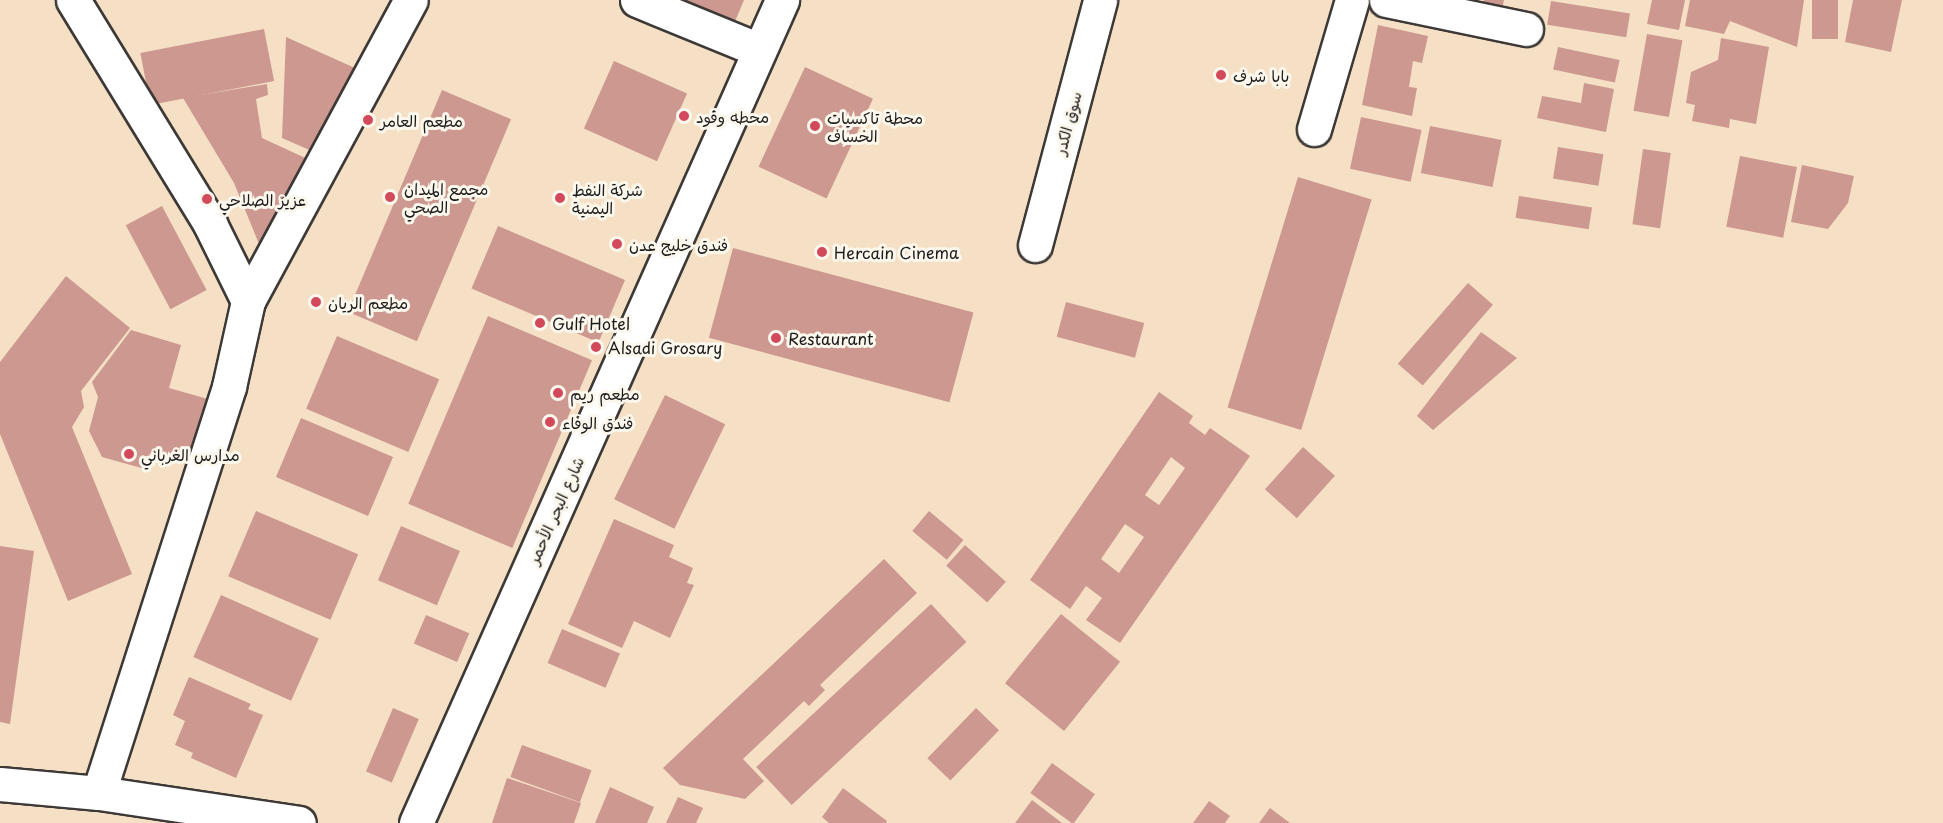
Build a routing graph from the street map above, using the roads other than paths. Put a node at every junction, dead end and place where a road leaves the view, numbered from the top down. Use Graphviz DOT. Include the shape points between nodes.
graph roads {
  1 [pos="73,0"];
  2 [pos="411,0"];
  3 [pos="637,0"];
  4 [pos="782,0"];
  5 [pos="1100,0"];
  6 [pos="1352,0"];
  7 [pos="1386,0"];
  8 [pos="1526,29"];
  9 [pos="759,50"];
  10 [pos="1314,129"];
  11 [pos="1035,245"];
  12 [pos="248,301"];
  13 [pos="0,784"];
  14 [pos="99,793"];
  15 [pos="300,823"];
  16 [pos="416,823"];
  1 -- 12 [label="street" via="210,224"];
  2 -- 12 [label="street"];
  3 -- 9 [label="street"];
  4 -- 9 [label="street, شارع البحر الأحمر"];
  5 -- 11 [label="street, سوق الكدر"];
  6 -- 10 [label="street"];
  7 -- 8 [label="street"];
  9 -- 16 [label="street, شارع البحر الأحمر"];
  12 -- 14 [label="street" via="229,387"];
  13 -- 14 [label="street"];
  14 -- 15 [label="street"];
}
